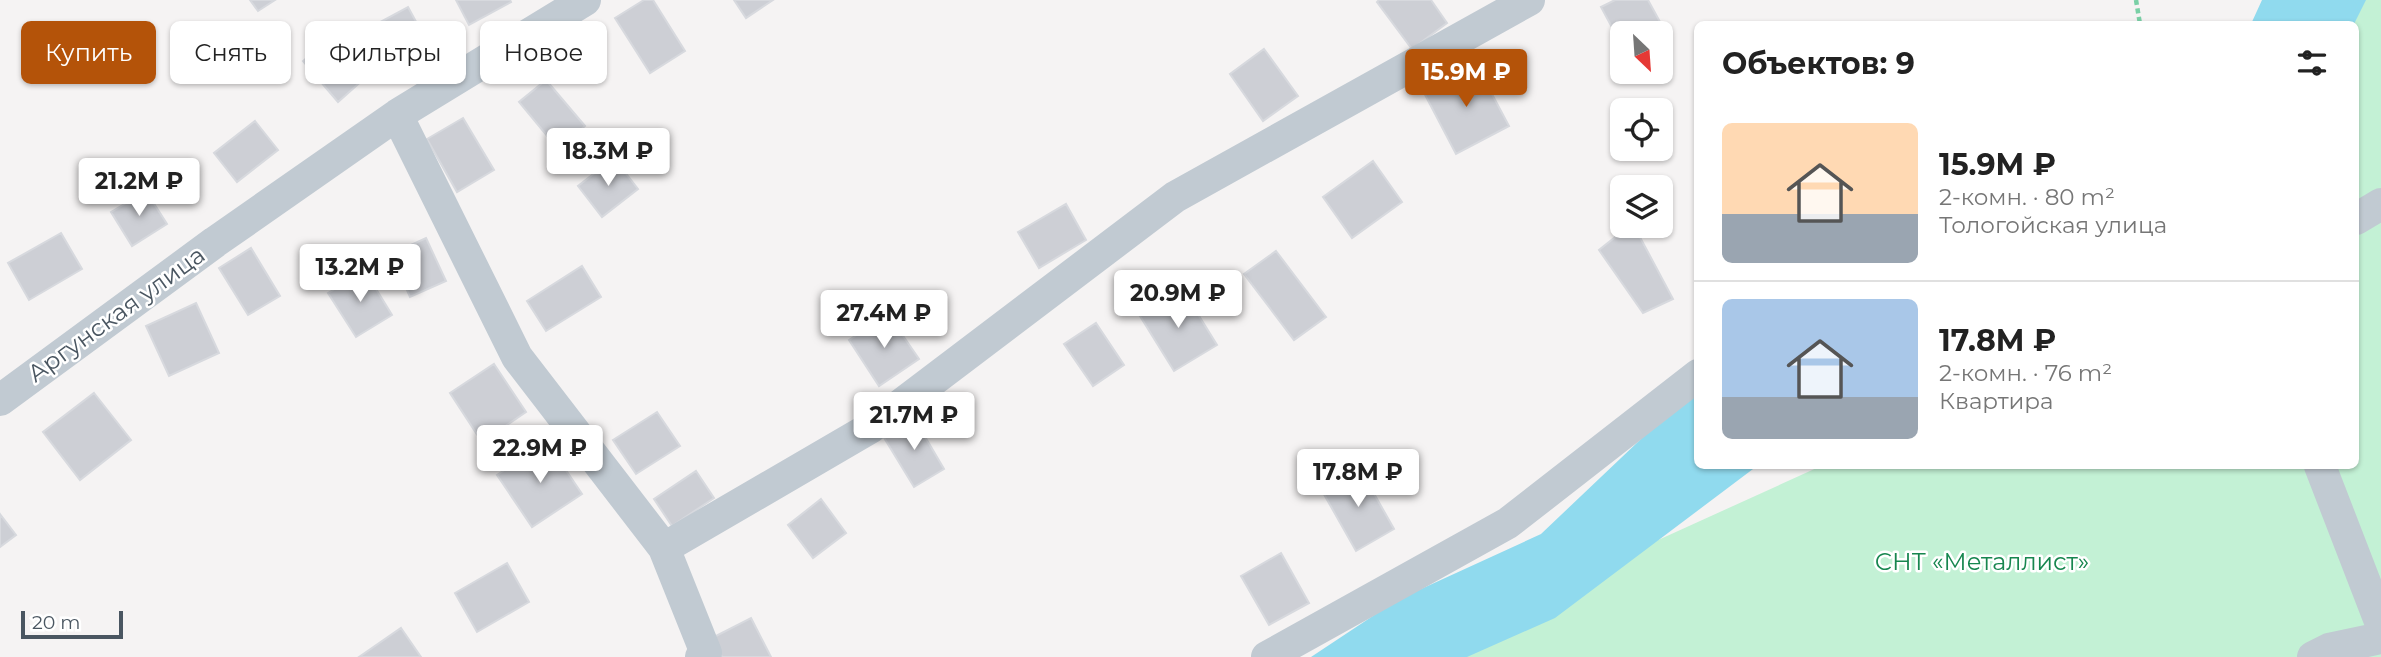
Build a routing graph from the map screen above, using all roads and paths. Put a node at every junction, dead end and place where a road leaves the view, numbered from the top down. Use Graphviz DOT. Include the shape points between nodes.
graph roads {
  1 [pos="585,0"];
  2 [pos="1529,0"];
  3 [pos="2136,0"];
  4 [pos="2140,21"];
  5 [pos="397,114"];
  6 [pos="2381,204"];
  7 [pos="2359,217"];
  8 [pos="1694,377"];
  9 [pos="0,400"];
  10 [pos="2321,469"];
  11 [pos="664,548"];
  12 [pos="2381,624"];
  13 [pos="2381,638"];
  14 [pos="705,656"];
  15 [pos="1267,657"];
  16 [pos="2313,657"];
  1 -- 5 [label="street, Аргунская улица"];
  2 -- 11 [label="street" via="1175,197 870,428"];
  3 -- 4 [label="path"];
  5 -- 9 [label="street, Аргунская улица"];
  5 -- 11 [label="street" via="517,357"];
  6 -- 7 [label="street"];
  8 -- 15 [label="street" via="1508,523"];
  10 -- 12 [label="street"];
  11 -- 14 [label="street"];
  13 -- 16 [label="street"];
}
